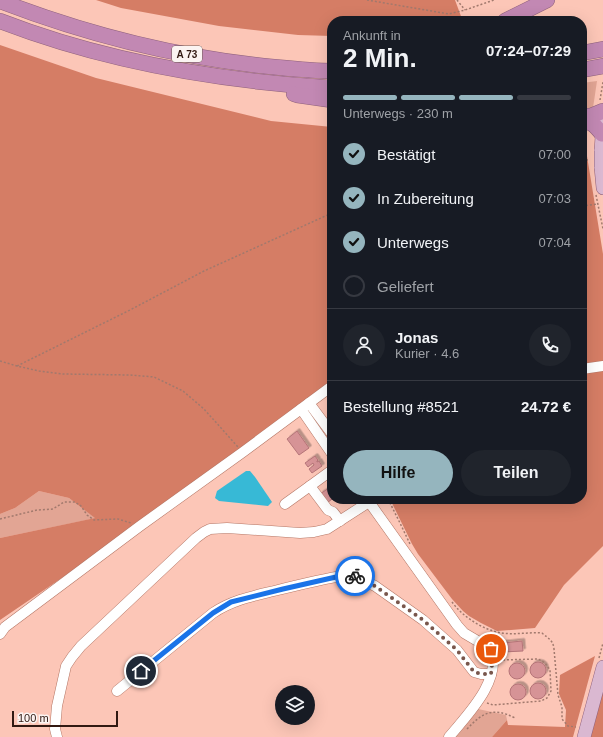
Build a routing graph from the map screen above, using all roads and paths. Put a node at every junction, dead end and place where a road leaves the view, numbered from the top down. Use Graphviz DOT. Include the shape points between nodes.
graph roads {
  1 [pos="367,0"];
  2 [pos="458,0"];
  3 [pos="494,0"];
  4 [pos="547,0"];
  5 [pos="0,1"];
  6 [pos="487,1"];
  7 [pos="465,10"];
  8 [pos="515,16"];
  9 [pos="0,21"];
  10 [pos="603,49"];
  11 [pos="587,52"];
  12 [pos="327,62"];
  13 [pos="603,66"];
  14 [pos="298,69"];
  15 [pos="587,69"];
  16 [pos="327,71"];
  17 [pos="267,83"];
  18 [pos="327,88"];
  19 [pos="327,99"];
  20 [pos="603,111"];
  21 [pos="587,116"];
  22 [pos="587,121"];
  23 [pos="602,128"];
  24 [pos="603,188"];
  25 [pos="587,205"];
  26 [pos="327,215"];
  27 [pos="603,229"];
  28 [pos="0,361"];
  29 [pos="17,366"];
  30 [pos="603,366"];
  31 [pos="587,368"];
  32 [pos="327,390"];
  33 [pos="305,406"];
  34 [pos="327,429"];
  35 [pos="327,445"];
  36 [pos="243,452"];
  37 [pos="327,474"];
  38 [pos="310,486"];
  39 [pos="285,504"];
  40 [pos="363,504"];
  41 [pos="371,504"];
  42 [pos="390,504"];
  43 [pos="0,519"];
  44 [pos="340,521"];
  45 [pos="140,526"];
  46 [pos="412,547"];
  47 [pos="450,600"];
  48 [pos="0,634"];
  49 [pos="493,660"];
  50 [pos="603,667"];
  51 [pos="491,674"];
  52 [pos="117,691"];
  53 [pos="479,701"];
  54 [pos="515,718"];
  55 [pos="473,723"];
  56 [pos="581,732"];
  57 [pos="57,737"];
  58 [pos="448,737"];
  1 -- 7 [label="path" via="449,14"];
  2 -- 7 [label="path"];
  3 -- 6 [label="path"];
  4 -- 8 [label="highway"];
  5 -- 14 [label="highway, A 73" via="79,29 146,46 230,62"];
  6 -- 7 [label="path"];
  9 -- 17 [label="highway, A 73" via="77,47 129,60"];
  10 -- 11 [label="highway"];
  12 -- 14 [label="highway, A 73"];
  13 -- 15 [label="highway"];
  14 -- 16 [label="highway, A 73"];
  17 -- 18 [label="highway, A 73"];
  17 -- 19 [label="highway" via="297,95"];
  20 -- 21 [label="highway"];
  22 -- 23 [label="highway"];
  23 -- 24 [label="main road, bridge"];
  25 -- 27 [label="path" via="598,204"];
  26 -- 29 [label="path" via="204,271"];
  28 -- 29 [label="path"];
  29 -- 36 [label="path" via="63,374 154,377 183,391 204,409"];
  30 -- 31 [label="lane"];
  32 -- 33 [label="lane"];
  33 -- 34 [label="lane"];
  33 -- 35 [label="lane"];
  33 -- 36 [label="lane"];
  36 -- 45 [label="lane"];
  37 -- 38 [label="lane"];
  38 -- 39 [label="lane"];
  38 -- 44 [label="lane"];
  40 -- 44 [label="lane"];
  41 -- 49 [label="lane" via="457,625 464,633 491,649"];
  42 -- 46 [label="path"];
  43 -- 45 [label="path" via="53,509 64,502 75,502 94,520 118,519"];
  44 -- 57 [label="lane" via="314,532 227,528 210,529 196,538 72,657 66,666 57,706"];
  45 -- 48 [label="lane" via="5,627"];
  47 -- 56 [label="path" via="464,616 485,627 502,633 542,633 551,641 556,659 562,719 568,726"];
  49 -- 51 [label="lane"];
  49 -- 53 [label="path" via="538,659 550,670 551,691 548,698 542,701 493,705"];
  50 -- 56 [label="main road"];
  51 -- 52 [label="lane" via="474,672 457,650 423,620 375,586 347,575 231,602 221,607"];
  51 -- 53 [label="lane"];
  53 -- 58 [label="lane"];
  54 -- 55 [label="path" via="508,714 489,712"];
}
